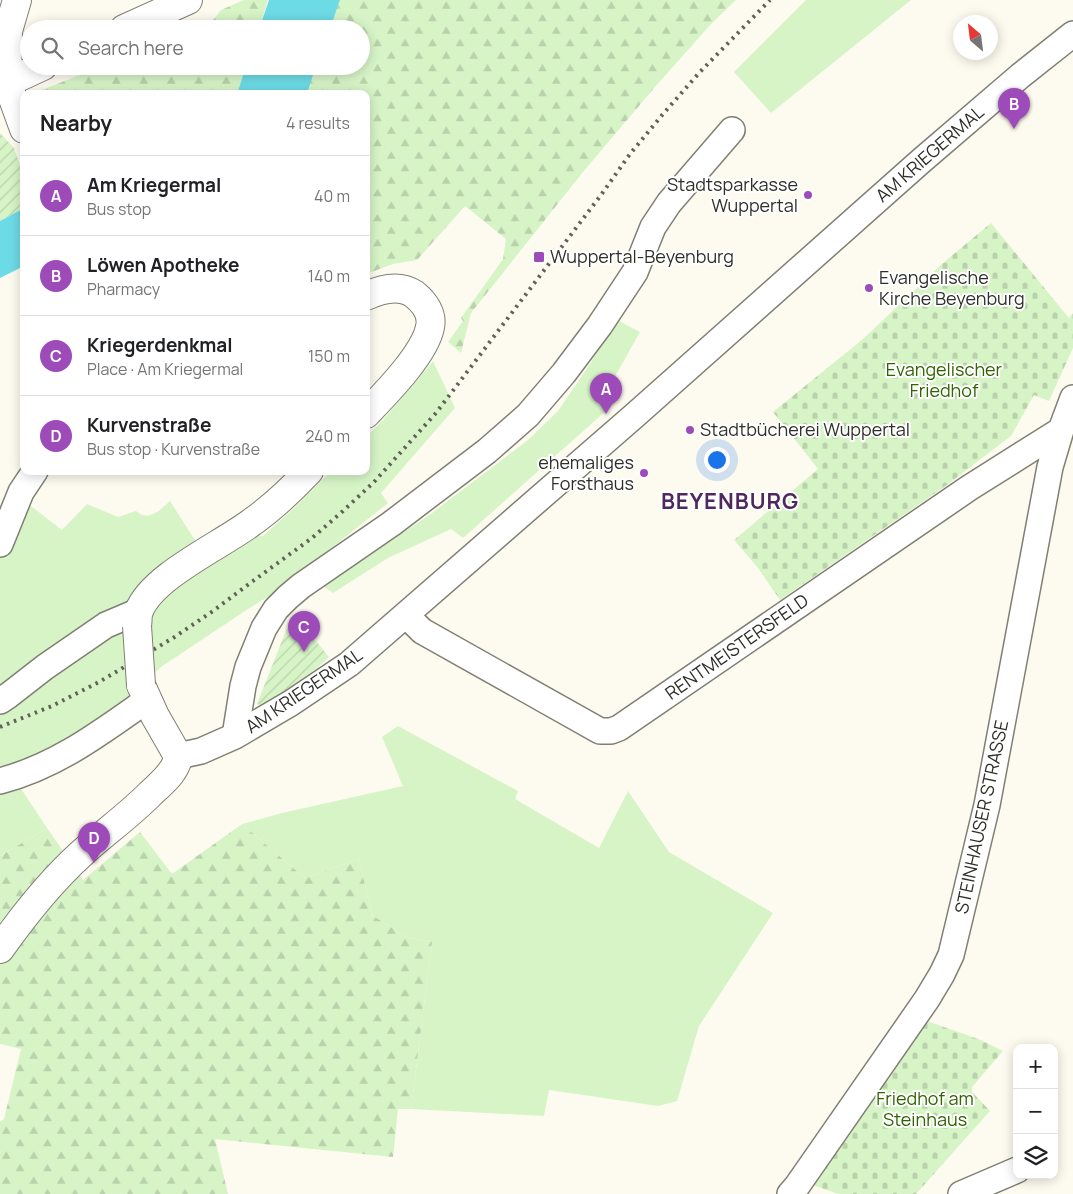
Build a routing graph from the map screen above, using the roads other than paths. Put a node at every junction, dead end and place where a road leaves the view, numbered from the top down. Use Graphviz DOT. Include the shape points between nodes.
graph roads {
  1 [pos="17,0"];
  2 [pos="188,0"];
  3 [pos="144,20"];
  4 [pos="1073,34"];
  5 [pos="24,75"];
  6 [pos="4,84"];
  7 [pos="20,119"];
  8 [pos="732,130"];
  9 [pos="370,294"];
  10 [pos="1073,398"];
  11 [pos="370,410"];
  12 [pos="1061,430"];
  13 [pos="33,475"];
  14 [pos="305,475"];
  15 [pos="0,544"];
  16 [pos="406,615"];
  17 [pos="138,618"];
  18 [pos="144,693"];
  19 [pos="0,701"];
  20 [pos="235,736"];
  21 [pos="178,756"];
  22 [pos="0,780"];
  23 [pos="2,946"];
  24 [pos="1013,1172"];
  25 [pos="801,1191"];
  26 [pos="961,1194"];
  1 -- 6 [label="main road" via="8,31"];
  2 -- 3 [label="main road"];
  4 -- 16 [label="street, AM KRIEGERMAL" via="921,161"];
  5 -- 6 [label="main road"];
  6 -- 7 [label="main road"];
  8 -- 20 [label="street, AM KRIEGERMAL" via="669,203 654,227 635,272 600,325 528,415 487,451 302,586 276,610 264,628 248,667"];
  9 -- 11 [label="main road" via="394,288 411,292 428,309 431,326 408,366"];
  10 -- 12 [label="street, STEINHAUSER STRASSE"];
  12 -- 16 [label="street, RENTMEISTERSFELD" via="968,488 611,731 600,731 422,631"];
  12 -- 25 [label="street, STEINHAUSER STRASSE" via="1050,467 987,805 951,955 927,998"];
  13 -- 15 [label="street"];
  14 -- 17 [label="main road" via="252,522 164,580 146,598"];
  16 -- 20 [label="street, AM KRIEGERMAL" via="350,664"];
  17 -- 18 [label="main road, bridge"];
  17 -- 19 [label="street" via="106,625"];
  18 -- 21 [label="main road"];
  18 -- 22 [label="street" via="87,742 44,766"];
  20 -- 21 [label="street, AM KRIEGERMAL" via="201,751"];
  21 -- 23 [label="main road" via="163,781 82,853 24,915"];
  24 -- 26 [label="street"];
}
